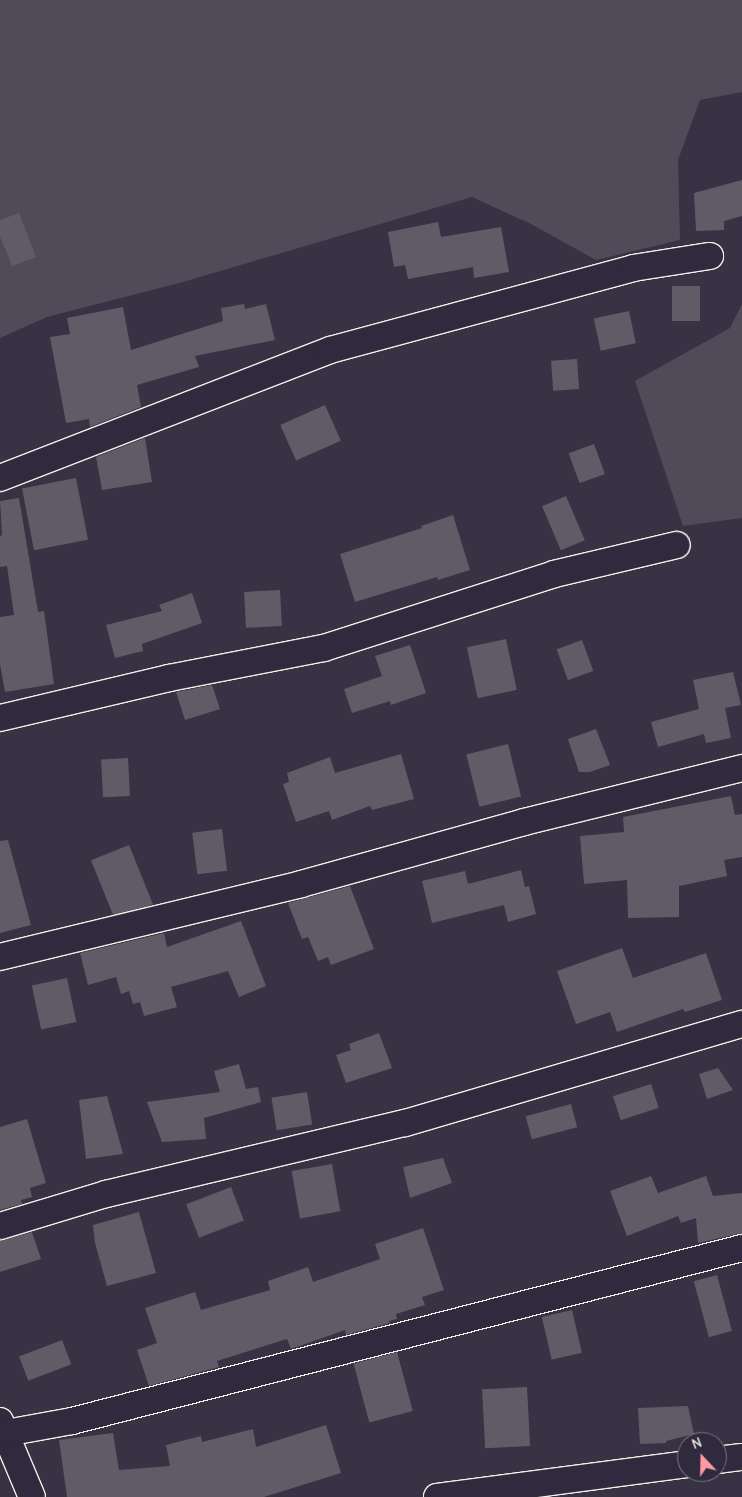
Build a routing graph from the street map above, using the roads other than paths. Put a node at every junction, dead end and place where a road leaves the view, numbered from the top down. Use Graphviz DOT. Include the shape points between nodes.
graph roads {
  1 [pos="710,256"];
  2 [pos="0,478"];
  3 [pos="677,545"];
  4 [pos="0,718"];
  5 [pos="742,768"];
  6 [pos="0,957"];
  7 [pos="742,1024"];
  8 [pos="0,1226"];
  9 [pos="742,1248"];
  10 [pos="3,1427"];
  11 [pos="742,1457"];
  12 [pos="727,1459"];
  13 [pos="677,1465"];
  14 [pos="32,1497"];
  15 [pos="437,1497"];
  1 -- 2 [label="street" via="633,268 330,350"];
  3 -- 4 [label="street" via="554,574 324,648 169,678"];
  5 -- 6 [label="street" via="524,822 301,884"];
  7 -- 8 [label="street" via="405,1123 106,1194"];
  9 -- 10 [label="street" via="72,1421"];
  10 -- 14 [label="street"];
  11 -- 12 [label="street"];
  13 -- 15 [label="street"];
}
